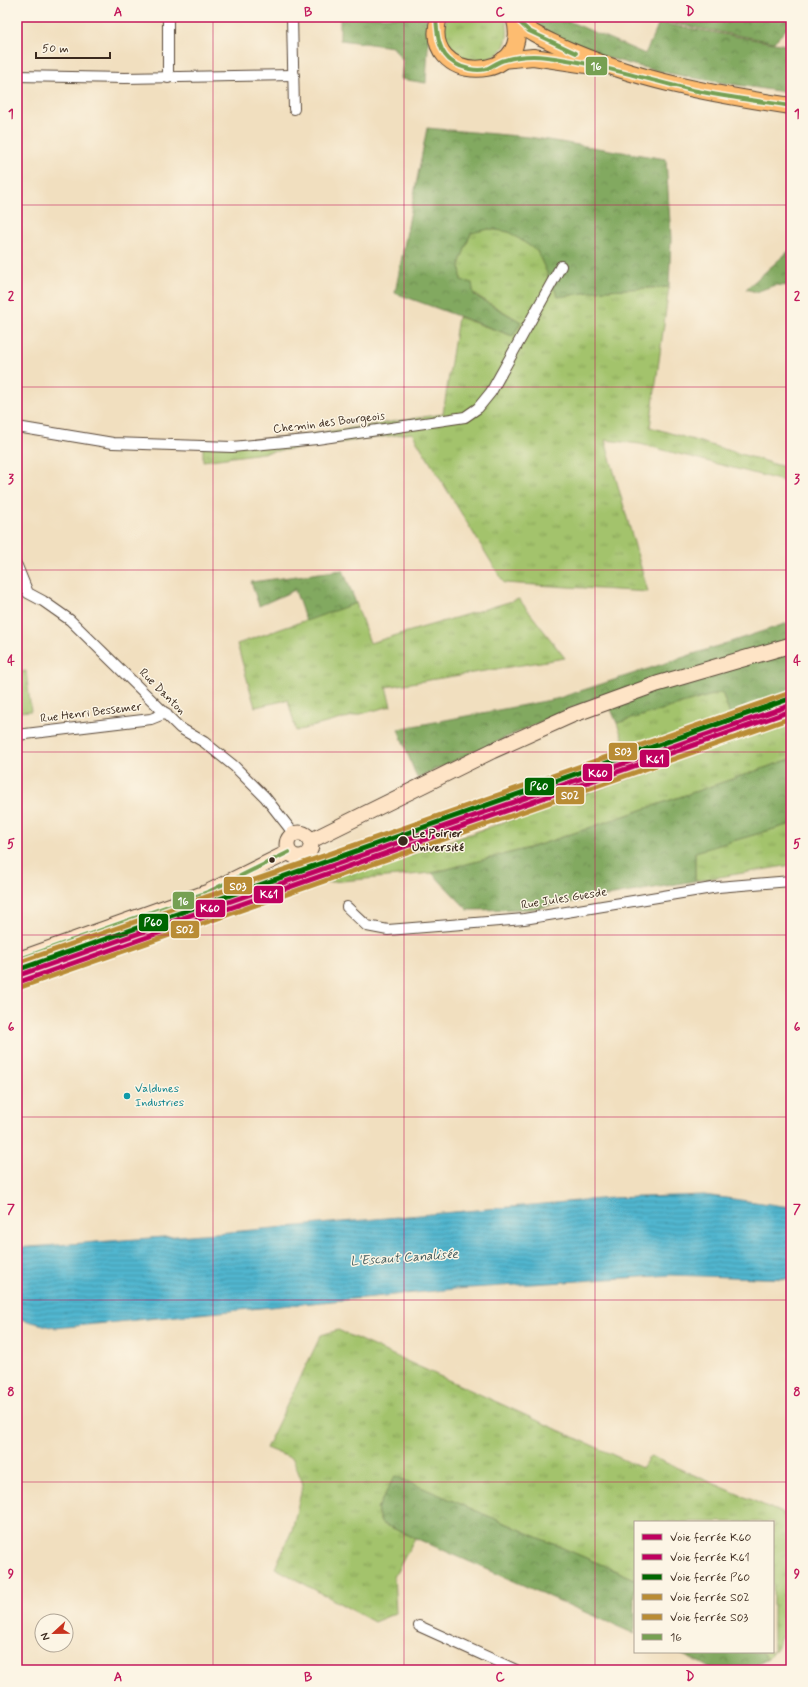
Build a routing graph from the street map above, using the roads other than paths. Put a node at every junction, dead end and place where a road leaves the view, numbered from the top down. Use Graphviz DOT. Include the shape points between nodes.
graph roads {
  1 [pos="168,17"];
  2 [pos="292,17"];
  3 [pos="514,18"];
  4 [pos="438,19"];
  5 [pos="503,60"];
  6 [pos="294,75"];
  7 [pos="17,76"];
  8 [pos="168,78"];
  9 [pos="646,78"];
  10 [pos="791,106"];
  11 [pos="294,109"];
  12 [pos="561,266"];
  13 [pos="17,427"];
  14 [pos="17,566"];
  15 [pos="21,588"];
  16 [pos="791,645"];
  17 [pos="166,713"];
  18 [pos="17,735"];
  19 [pos="294,834"];
  20 [pos="310,841"];
  21 [pos="290,852"];
  22 [pos="791,881"];
  23 [pos="347,907"];
  24 [pos="17,960"];
  25 [pos="419,1626"];
  26 [pos="516,1670"];
  1 -- 8 [label="street"];
  2 -- 6 [label="street"];
  3 -- 5 [label="main road" via="514,43"];
  3 -- 9 [label="main road" via="529,31 571,51"];
  4 -- 5 [label="main road" via="437,35 440,47 457,65 481,70 493,67"];
  5 -- 9 [label="main road" via="526,56 552,58"];
  6 -- 8 [label="street"];
  6 -- 11 [label="street"];
  7 -- 8 [label="street"];
  9 -- 10 [label="main road" via="693,90"];
  12 -- 13 [label="street, Chemin des Bourgeois" via="491,392 478,408 465,417 317,439 232,447 113,443"];
  14 -- 15 [label="street, Rue Danton"];
  15 -- 17 [label="street, Rue Danton" via="78,627"];
  16 -- 20 [label="street" via="657,684 545,726"];
  17 -- 18 [label="street, Rue Henri Bessemer" via="151,719"];
  17 -- 19 [label="street, Rue Danton" via="180,728 204,742 243,774"];
  19 -- 20 [label="street" via="303,833"];
  19 -- 21 [label="street" via="288,841"];
  20 -- 21 [label="street" via="311,848 305,855 296,856"];
  21 -- 24 [label="street" via="234,881 202,894"];
  22 -- 23 [label="street, Rue Jules Guesde" via="718,887 538,917 388,930 367,926"];
  25 -- 26 [label="street"];
}
